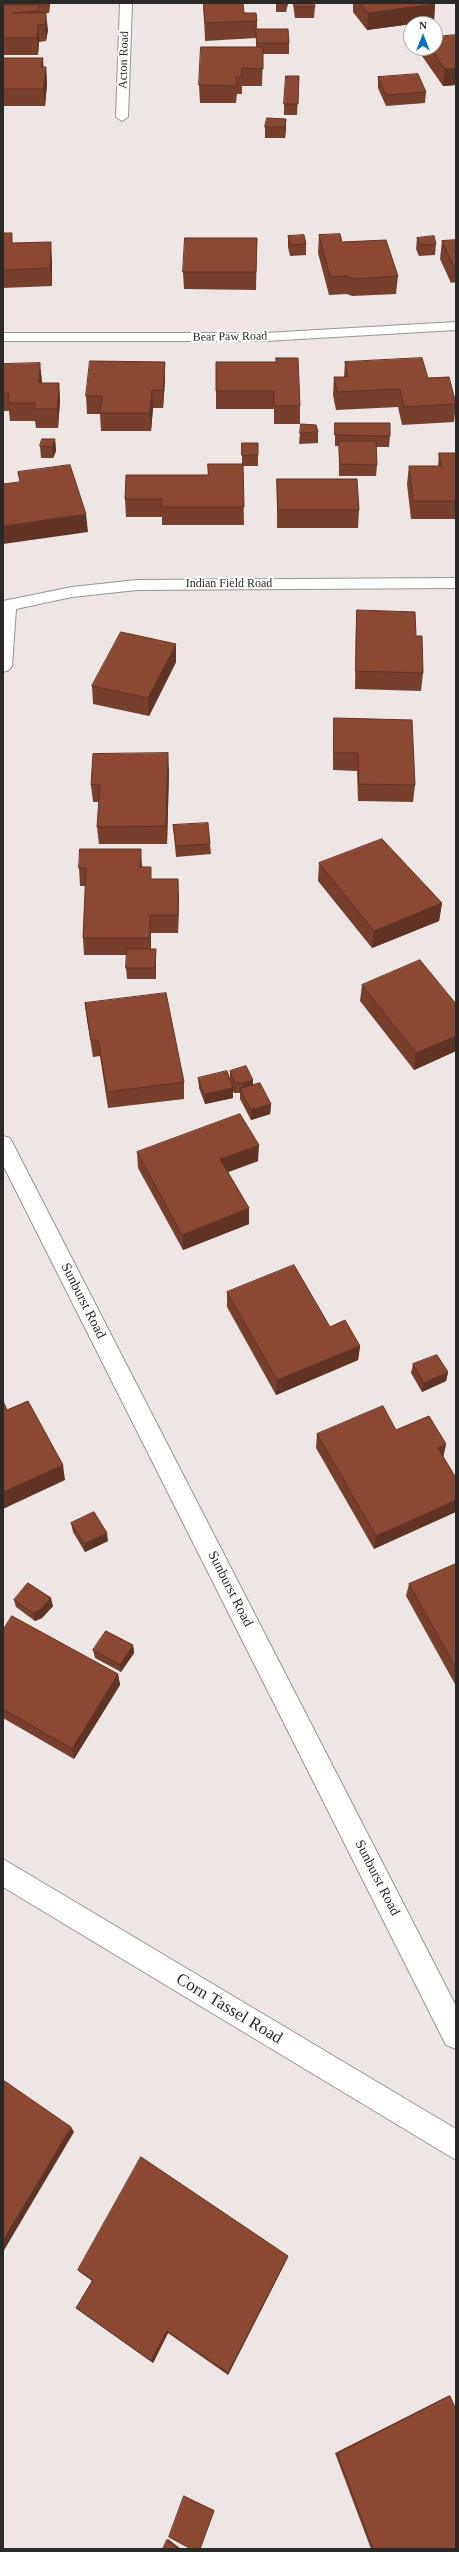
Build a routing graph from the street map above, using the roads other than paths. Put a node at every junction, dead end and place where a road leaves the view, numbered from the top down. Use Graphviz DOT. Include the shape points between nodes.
graph roads {
  1 [pos="126,3"];
  2 [pos="122,117"];
  3 [pos="456,326"];
  4 [pos="3,337"];
  5 [pos="456,583"];
  6 [pos="6,605"];
  7 [pos="3,666"];
  8 [pos="3,1144"];
  9 [pos="3,1872"];
  10 [pos="456,2035"];
  11 [pos="456,2145"];
  1 -- 2 [label="street, Acton Road"];
  3 -- 4 [label="street, Bear Paw Road" via="265,337"];
  5 -- 6 [label="street, Indian Field Road" via="137,585 72,592"];
  6 -- 7 [label="street"];
  8 -- 10 [label="street, Sunburst Road"];
  9 -- 11 [label="street, Corn Tassel Road"];
}
